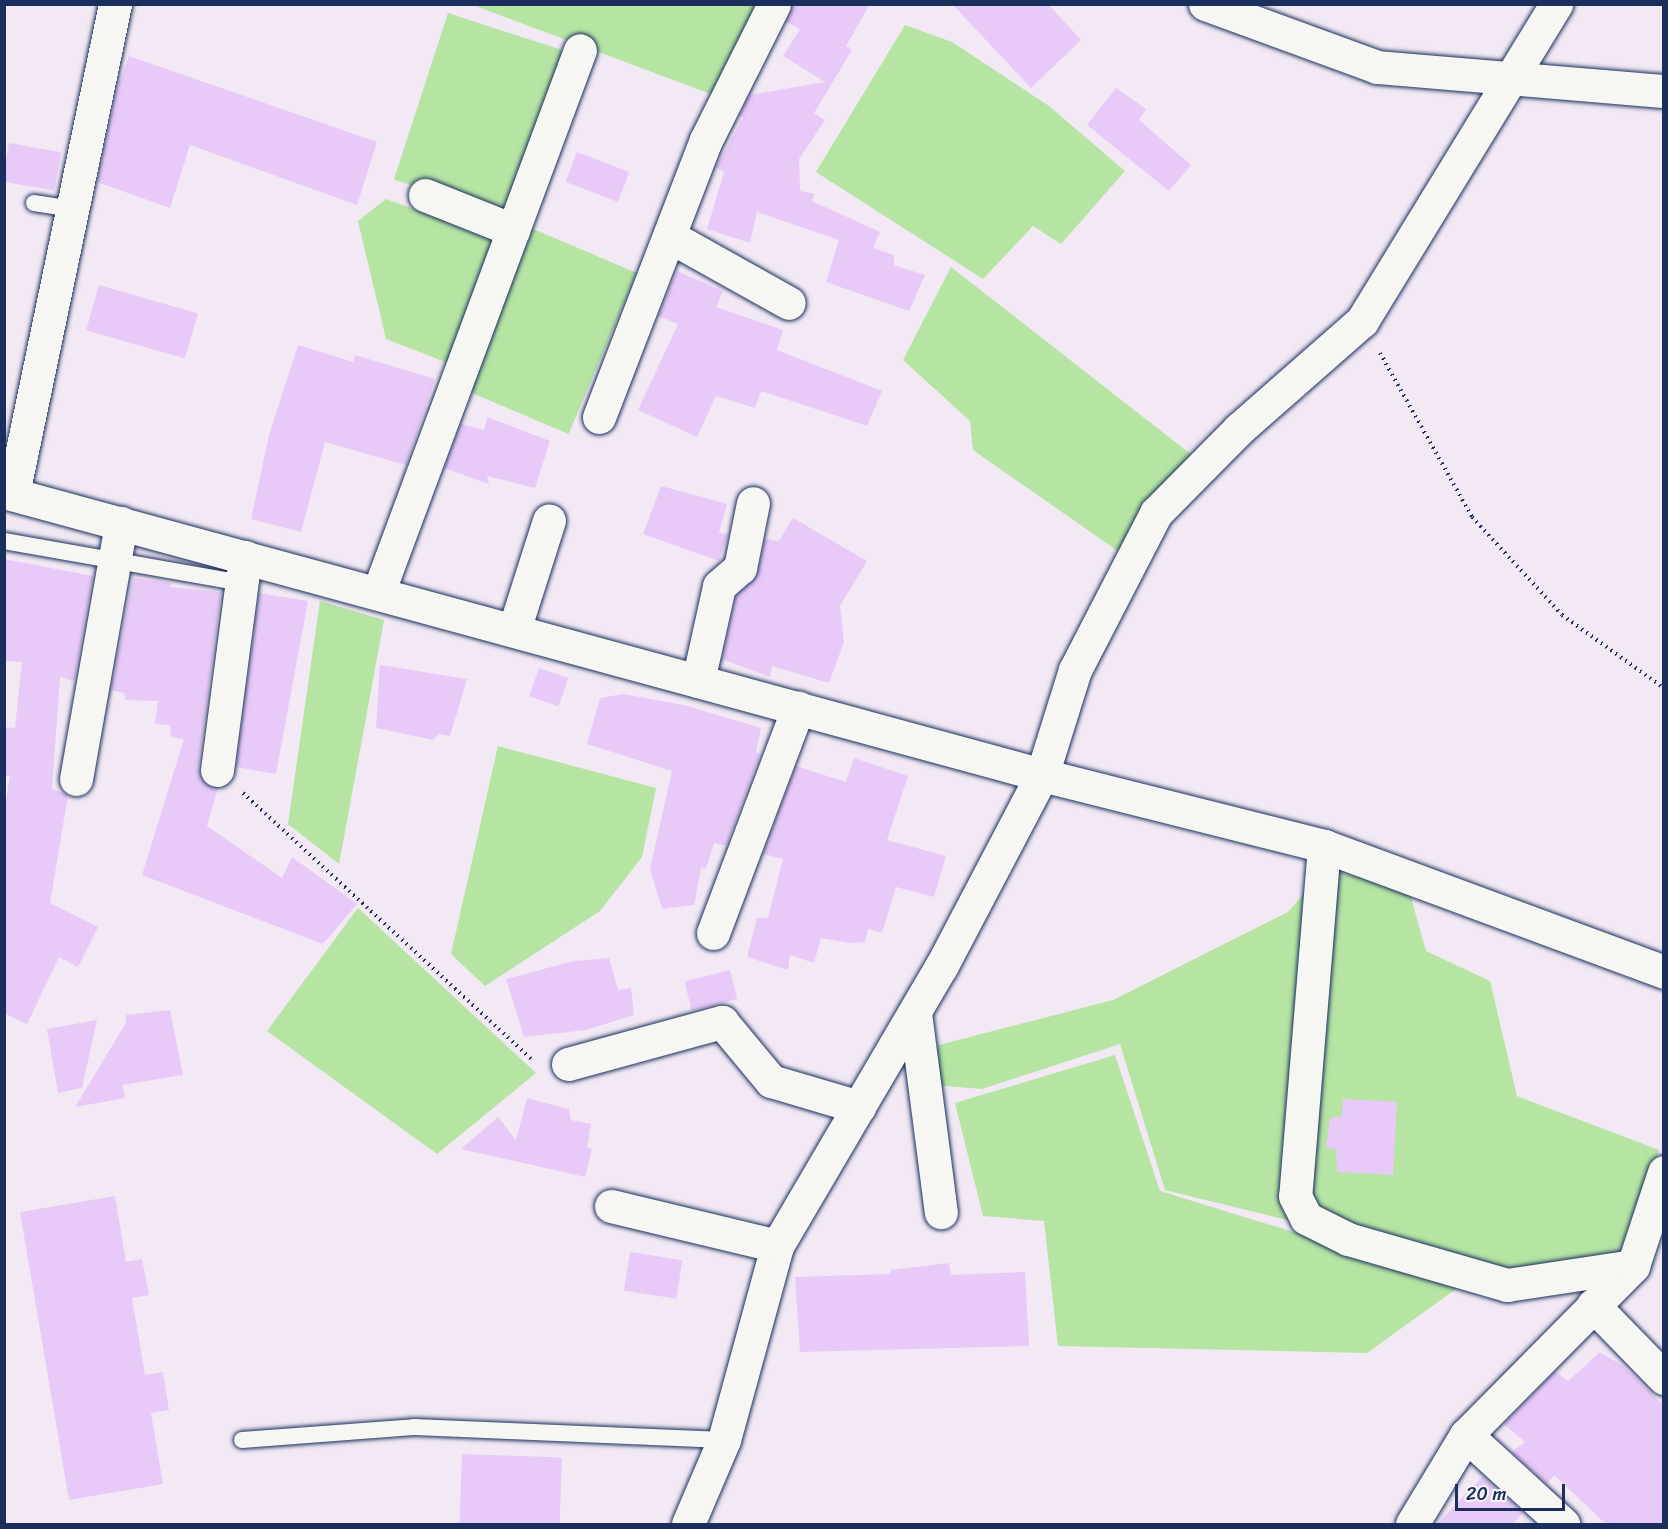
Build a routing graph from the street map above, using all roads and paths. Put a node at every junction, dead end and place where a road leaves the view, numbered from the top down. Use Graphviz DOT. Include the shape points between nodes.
graph roads {
  1 [pos="115,4"];
  2 [pos="774,4"];
  3 [pos="1205,4"];
  4 [pos="1556,4"];
  5 [pos="580,50"];
  6 [pos="1512,80"];
  7 [pos="1664,91"];
  8 [pos="425,195"];
  9 [pos="34,203"];
  10 [pos="72,209"];
  11 [pos="513,230"];
  12 [pos="669,236"];
  13 [pos="789,303"];
  14 [pos="1362,321"];
  15 [pos="599,417"];
  16 [pos="7,499"];
  17 [pos="753,503"];
  18 [pos="549,520"];
  19 [pos="121,523"];
  20 [pos="4,541"];
  21 [pos="114,561"];
  22 [pos="243,570"];
  23 [pos="378,593"];
  24 [pos="514,630"];
  25 [pos="698,681"];
  26 [pos="1664,688"];
  27 [pos="798,708"];
  28 [pos="217,770"];
  29 [pos="1042,775"];
  30 [pos="76,779"];
  31 [pos="1324,846"];
  32 [pos="713,933"];
  33 [pos="1664,972"];
  34 [pos="915,1013"];
  35 [pos="568,1064"];
  36 [pos="859,1107"];
  37 [pos="1664,1172"];
  38 [pos="611,1206"];
  39 [pos="941,1212"];
  40 [pos="777,1246"];
  41 [pos="1633,1266"];
  42 [pos="1593,1305"];
  43 [pos="1664,1378"];
  44 [pos="1466,1435"];
  45 [pos="242,1440"];
  46 [pos="724,1440"];
  47 [pos="688,1524"];
  48 [pos="1412,1524"];
  49 [pos="1563,1524"];
  1 -- 10 [label="street"];
  2 -- 12 [label="street" via="706,140"];
  3 -- 6 [label="street" via="1377,67"];
  4 -- 6 [label="street"];
  5 -- 11 [label="street"];
  6 -- 7 [label="street"];
  6 -- 14 [label="street"];
  8 -- 11 [label="street"];
  9 -- 10 [label="lane"];
  10 -- 16 [label="street"];
  11 -- 23 [label="street"];
  12 -- 13 [label="street"];
  12 -- 15 [label="street"];
  14 -- 26 [label="path" via="1472,517 1562,615"];
  14 -- 29 [label="street" via="1239,429 1156,513 1075,670"];
  16 -- 19 [label="street"];
  17 -- 25 [label="street" via="740,568 719,586"];
  18 -- 24 [label="street"];
  19 -- 21 [label="street"];
  19 -- 22 [label="street"];
  20 -- 21 [label="lane"];
  21 -- 22 [label="lane"];
  21 -- 30 [label="street"];
  22 -- 23 [label="street"];
  22 -- 28 [label="street"];
  23 -- 24 [label="street"];
  24 -- 25 [label="street"];
  25 -- 27 [label="street"];
  27 -- 29 [label="street"];
  27 -- 32 [label="street"];
  28 -- 35 [label="path" via="538,1065"];
  29 -- 31 [label="street"];
  29 -- 34 [label="street"];
  31 -- 33 [label="street"];
  31 -- 41 [label="street" via="1295,1196 1306,1218 1348,1239 1508,1285"];
  34 -- 36 [label="street"];
  34 -- 39 [label="street"];
  35 -- 36 [label="street" via="722,1022 771,1081"];
  36 -- 40 [label="street"];
  37 -- 41 [label="street"];
  38 -- 40 [label="street"];
  40 -- 46 [label="street"];
  41 -- 42 [label="street"];
  42 -- 43 [label="street"];
  42 -- 44 [label="street"];
  44 -- 48 [label="street"];
  44 -- 49 [label="street"];
  45 -- 46 [label="lane" via="414,1427"];
  46 -- 47 [label="street"];
}
